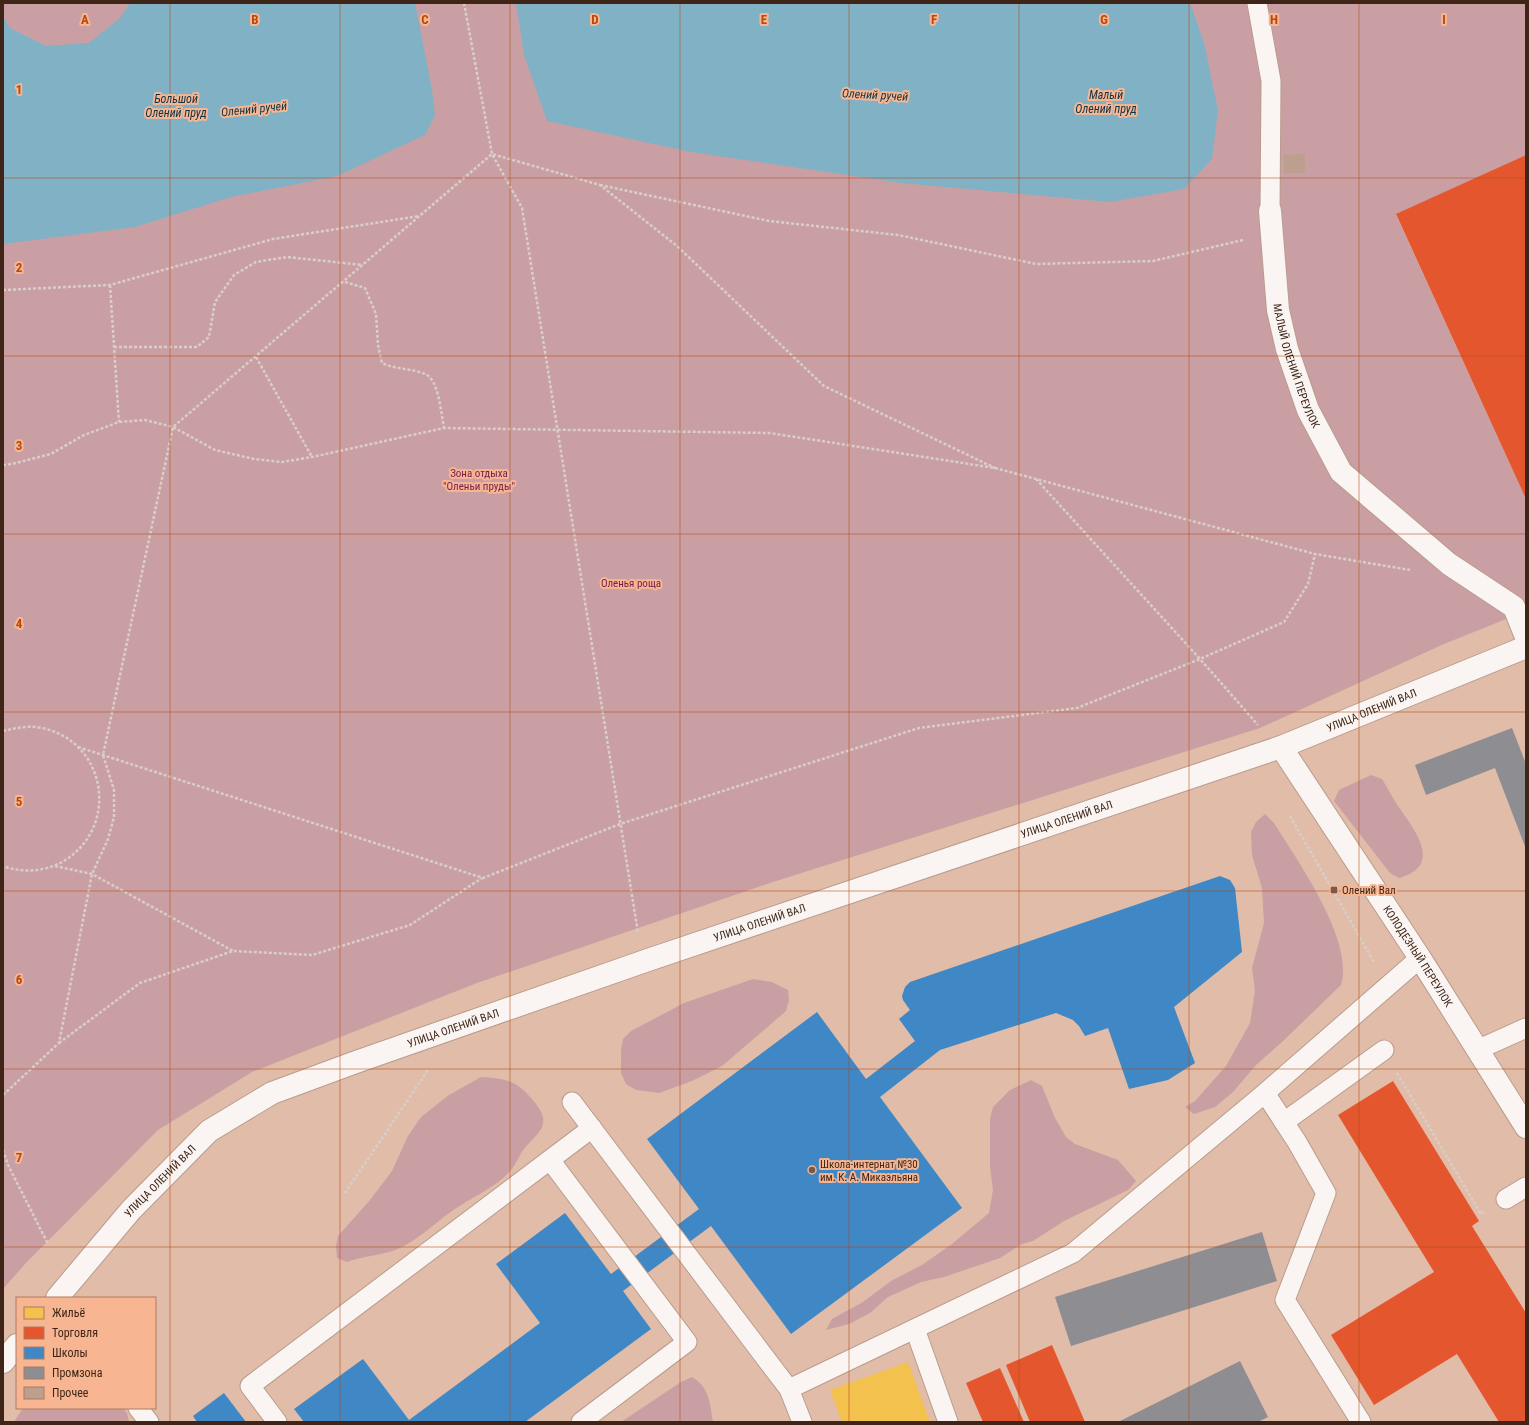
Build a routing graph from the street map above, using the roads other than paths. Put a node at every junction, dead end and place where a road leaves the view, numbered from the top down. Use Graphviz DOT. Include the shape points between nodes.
graph roads {
  1 [pos="1257,3"];
  2 [pos="1270,211"];
  3 [pos="1526,636"];
  4 [pos="1526,647"];
  5 [pos="1281,747"];
  6 [pos="1420,958"];
  7 [pos="1526,1028"];
  8 [pos="1384,1050"];
  9 [pos="1477,1050"];
  10 [pos="1265,1093"];
  11 [pos="572,1102"];
  12 [pos="1284,1122"];
  13 [pos="1526,1127"];
  14 [pos="592,1128"];
  15 [pos="550,1160"];
  16 [pos="1526,1187"];
  17 [pos="1506,1199"];
  18 [pos="59,1297"];
  19 [pos="916,1329"];
  20 [pos="16,1346"];
  21 [pos="3,1362"];
  22 [pos="789,1389"];
  23 [pos="139,1409"];
  24 [pos="149,1422"];
  25 [pos="277,1422"];
  26 [pos="581,1422"];
  27 [pos="802,1422"];
  28 [pos="948,1422"];
  29 [pos="1361,1422"];
  1 -- 2 [label="lane, МАЛЫЙ ОЛЕНИЙ ПЕРЕУЛОК" via="1271,80"];
  2 -- 3 [label="main road, МАЛЫЙ ОЛЕНИЙ ПЕРЕУЛОК" via="1278,310 1287,349 1308,410 1341,472 1449,564 1514,607"];
  4 -- 5 [label="main road, УЛИЦА ОЛЕНИЙ ВАЛ"];
  5 -- 6 [label="main road, КОЛОДЕЗНЫЙ ПЕРЕУЛОК"];
  5 -- 18 [label="main road, УЛИЦА ОЛЕНИЙ ВАЛ" via="620,969 272,1093 209,1132 131,1210"];
  6 -- 9 [label="main road, КОЛОДЕЗНЫЙ ПЕРЕУЛОК"];
  6 -- 10 [label="lane"];
  7 -- 9 [label="lane"];
  8 -- 12 [label="lane"];
  9 -- 13 [label="main road, КОЛОДЕЗНЫЙ ПЕРЕУЛОК"];
  10 -- 12 [label="lane"];
  10 -- 19 [label="lane" via="1073,1253"];
  11 -- 14 [label="lane"];
  12 -- 29 [label="lane" via="1326,1193 1285,1300"];
  14 -- 15 [label="lane"];
  14 -- 22 [label="lane"];
  15 -- 25 [label="lane" via="250,1386"];
  15 -- 26 [label="lane" via="687,1342"];
  16 -- 17 [label="lane"];
  19 -- 22 [label="lane"];
  19 -- 28 [label="lane"];
  20 -- 21 [label="main road"];
  22 -- 27 [label="lane"];
  23 -- 24 [label="lane"];
}
